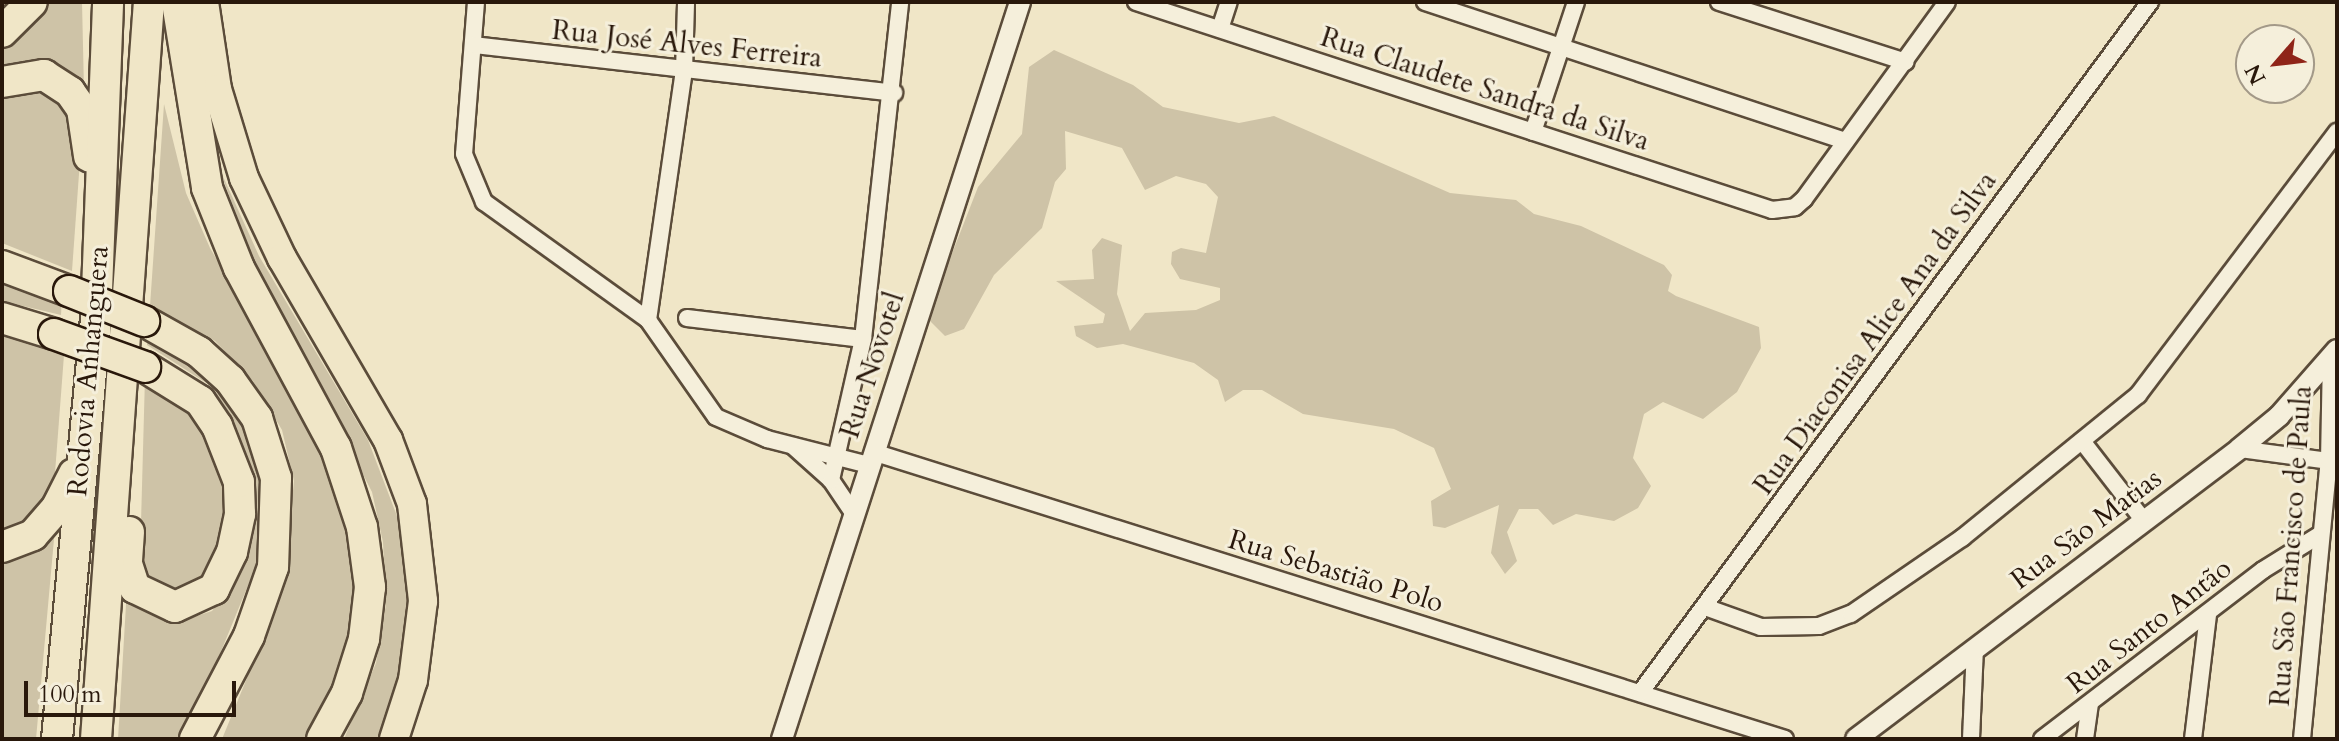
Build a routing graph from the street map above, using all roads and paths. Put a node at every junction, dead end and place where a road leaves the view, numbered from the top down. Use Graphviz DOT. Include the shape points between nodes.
graph roads {
  1 [pos="32,2"];
  2 [pos="108,2"];
  3 [pos="149,2"];
  4 [pos="177,2"];
  5 [pos="204,2"];
  6 [pos="476,2"];
  7 [pos="686,2"];
  8 [pos="900,2"];
  9 [pos="1138,2"];
  10 [pos="1229,2"];
  11 [pos="1425,2"];
  12 [pos="1576,2"];
  13 [pos="1719,2"];
  14 [pos="1947,2"];
  15 [pos="2150,2"];
  16 [pos="1023,5"];
  17 [pos="1220,29"];
  18 [pos="2,32"];
  19 [pos="474,45"];
  20 [pos="1560,47"];
  21 [pos="1906,62"];
  22 [pos="684,71"];
  23 [pos="2,82"];
  24 [pos="894,93"];
  25 [pos="1533,132"];
  26 [pos="2337,132"];
  27 [pos="1846,141"];
  28 [pos="99,252"];
  29 [pos="2,266"];
  30 [pos="2,318"];
  31 [pos="687,318"];
  32 [pos="648,320"];
  33 [pos="134,326"];
  34 [pos="863,339"];
  35 [pos="2334,354"];
  36 [pos="2082,441"];
  37 [pos="792,445"];
  38 [pos="2239,449"];
  39 [pos="838,455"];
  40 [pos="82,458"];
  41 [pos="871,458"];
  42 [pos="2333,461"];
  43 [pos="831,480"];
  44 [pos="853,513"];
  45 [pos="2144,521"];
  46 [pos="2321,534"];
  47 [pos="2,547"];
  48 [pos="2287,554"];
  49 [pos="2318,567"];
  50 [pos="1705,607"];
  51 [pos="2208,615"];
  52 [pos="2178,637"];
  53 [pos="1975,648"];
  54 [pos="2203,660"];
  55 [pos="226,678"];
  56 [pos="1640,693"];
  57 [pos="2090,704"];
  58 [pos="2064,733"];
  59 [pos="1858,738"];
  60 [pos="57,739"];
  61 [pos="96,739"];
  62 [pos="195,739"];
  63 [pos="210,739"];
  64 [pos="322,739"];
  65 [pos="394,739"];
  66 [pos="782,739"];
  67 [pos="1785,739"];
  68 [pos="1971,739"];
  69 [pos="2042,739"];
  70 [pos="2085,739"];
  71 [pos="2193,739"];
  72 [pos="2302,739"];
  1 -- 18 [label="highway"];
  2 -- 28 [label="highway, Rodovia Anhanguera"];
  3 -- 33 [label="highway, Rodovia Anhanguera"];
  4 -- 64 [label="highway" via="207,188 239,268 353,488 370,587 364,639 347,693"];
  5 -- 65 [label="highway" via="217,89 244,178 282,258 388,440 412,504 423,601 413,680"];
  6 -- 19 [label="street"];
  7 -- 22 [label="street"];
  8 -- 24 [label="street"];
  9 -- 17 [label="street, Rua Claudete Sandra da Silva"];
  10 -- 17 [label="street"];
  11 -- 20 [label="street"];
  12 -- 20 [label="street"];
  13 -- 21 [label="street"];
  14 -- 21 [label="street"];
  15 -- 50 [label="street, Rua Diaconisa Alice Ana da Silva"];
  16 -- 41 [label="street, Rua Novotel"];
  17 -- 25 [label="street, Rua Claudete Sandra da Silva"];
  19 -- 22 [label="street, Rua José Alves Ferreira"];
  19 -- 32 [label="street" via="464,154 476,191 494,214"];
  20 -- 25 [label="street"];
  20 -- 27 [label="street"];
  21 -- 27 [label="street"];
  22 -- 24 [label="street, Rua José Alves Ferreira"];
  22 -- 32 [label="street"];
  23 -- 28 [label="highway" via="44,75 70,92 82,109"];
  24 -- 34 [label="street"];
  25 -- 27 [label="street, Rua Claudete Sandra da Silva" via="1772,210 1795,207 1804,199"];
  26 -- 36 [label="street" via="2157,375"];
  28 -- 40 [label="highway, Rodovia Anhanguera"];
  29 -- 33 [label="highway, bridge" via="69,291"];
  30 -- 33 [label="highway, bridge" via="54,334 145,367 200,401 239,482 240,514 223,575 203,598 175,607 135,588 127,564 136,417"];
  31 -- 34 [label="street"];
  32 -- 37 [label="street" via="716,417"];
  33 -- 55 [label="highway" via="199,352 230,380 257,418 272,459 278,497 273,567"];
  33 -- 61 [label="highway, Rodovia Anhanguera"];
  34 -- 39 [label="street"];
  35 -- 38 [label="street, Rua São Matias"];
  35 -- 42 [label="street, Rua São Francisco de Paula"];
  36 -- 45 [label="street"];
  36 -- 50 [label="street" via="1962,538 1851,614 1792,630 1761,627"];
  37 -- 39 [label="street, Rua Sebastião Polo"];
  37 -- 43 [label="street"];
  38 -- 42 [label="street"];
  38 -- 45 [label="street, Rua São Matias"];
  39 -- 41 [label="street, Rua Sebastião Polo"];
  39 -- 43 [label="street"];
  40 -- 47 [label="highway" via="47,520 33,535"];
  40 -- 60 [label="highway, Rodovia Anhanguera"];
  41 -- 44 [label="street, Rua Novotel"];
  41 -- 56 [label="street, Rua Sebastião Polo"];
  42 -- 46 [label="street, Rua São Francisco de Paula"];
  43 -- 44 [label="street"];
  44 -- 66 [label="street, Rua Novotel"];
  45 -- 53 [label="street, Rua São Matias"];
  46 -- 48 [label="street, Rua Santo Antão"];
  46 -- 49 [label="street, Rua São Francisco de Paula"];
  48 -- 49 [label="street"];
  48 -- 51 [label="street, Rua Santo Antão"];
  49 -- 72 [label="street, Rua São Francisco de Paula"];
  50 -- 56 [label="street, Rua Diaconisa Alice Ana da Silva"];
  51 -- 52 [label="street, Rua Santo Antão"];
  51 -- 54 [label="street"];
  52 -- 54 [label="street"];
  52 -- 57 [label="street, Rua Santo Antão"];
  53 -- 59 [label="street, Rua São Matias"];
  53 -- 68 [label="street"];
  54 -- 71 [label="street"];
  55 -- 62 [label="highway"];
  55 -- 63 [label="highway"];
  56 -- 67 [label="street, Rua Sebastião Polo"];
  57 -- 58 [label="street, Rua Santo Antão"];
  57 -- 70 [label="street"];
  58 -- 69 [label="street, Rua Santo Antão"];
}
